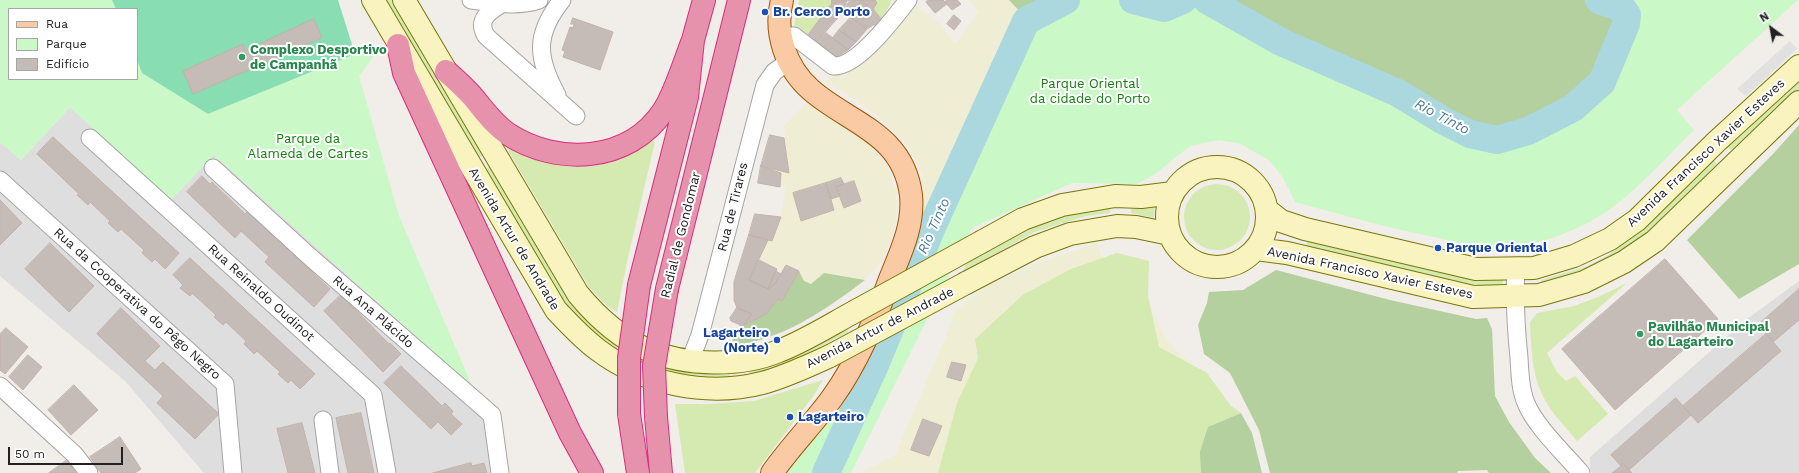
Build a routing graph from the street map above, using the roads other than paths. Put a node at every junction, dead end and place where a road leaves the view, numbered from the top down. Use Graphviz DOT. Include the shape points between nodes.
graph roads {
  1 [pos="373,0"];
  2 [pos="404,0"];
  3 [pos="471,0"];
  4 [pos="539,0"];
  5 [pos="562,0"];
  6 [pos="704,0"];
  7 [pos="739,0"];
  8 [pos="782,0"];
  9 [pos="910,1"];
  10 [pos="503,3"];
  11 [pos="780,36"];
  12 [pos="693,40"];
  13 [pos="398,45"];
  14 [pos="789,62"];
  15 [pos="1799,66"];
  16 [pos="446,71"];
  17 [pos="561,102"];
  18 [pos="1799,102"];
  19 [pos="576,116"];
  20 [pos="90,138"];
  21 [pos="213,168"];
  22 [pos="0,180"];
  23 [pos="1173,193"];
  24 [pos="1268,210"];
  25 [pos="1170,234"];
  26 [pos="1256,249"];
  27 [pos="1516,269"];
  28 [pos="1514,296"];
  29 [pos="690,361"];
  30 [pos="0,386"];
  31 [pos="323,420"];
  32 [pos="89,473"];
  33 [pos="233,473"];
  34 [pos="330,473"];
  35 [pos="387,473"];
  36 [pos="500,473"];
  37 [pos="592,473"];
  38 [pos="638,473"];
  39 [pos="662,473"];
  40 [pos="772,473"];
  41 [pos="1581,473"];
  1 -- 13 [label="main road, Avenida Artur de Andrade"];
  2 -- 16 [label="main road, Avenida Artur de Andrade"];
  3 -- 10 [label="street"];
  4 -- 10 [label="street"];
  5 -- 17 [label="street" via="546,24 541,50 545,68"];
  6 -- 12 [label="highway"];
  7 -- 39 [label="highway, Radial de Gondomar, bridge" via="667,289 654,366"];
  8 -- 11 [label="main road" via="778,16"];
  9 -- 11 [label="street" via="878,37 854,57 838,66 834,66 794,36"];
  10 -- 17 [label="street" via="482,20 483,30 491,41"];
  11 -- 14 [label="main road"];
  12 -- 16 [label="highway" via="665,109 656,120 645,132 620,146 608,152 588,155 569,156 544,151 507,133"];
  12 -- 38 [label="highway, bridge" via="687,97 639,285 628,358 629,414"];
  13 -- 25 [label="main road, Avenida Artur de Andrade, bridge" via="556,310 599,351 640,374 696,388 762,383 830,356 1035,247 1070,234 1117,226"];
  13 -- 37 [label="highway" via="404,73 570,433"];
  14 -- 29 [label="street, Rua de Tirares" via="774,72 765,85 700,335"];
  14 -- 40 [label="main road" via="811,90 874,131 888,144 907,176 911,214 907,235 858,355 832,399"];
  15 -- 27 [label="main road, Avenida Francisco Xavier Esteves" via="1716,142 1637,220 1610,239 1574,256 1534,268"];
  16 -- 29 [label="main road, Avenida Artur de Andrade" via="574,287 590,309 614,330 648,350"];
  17 -- 19 [label="street"];
  18 -- 28 [label="main road, Avenida Francisco Xavier Esteves" via="1655,241 1630,258 1584,282 1539,295"];
  20 -- 35 [label="street, Rua Reinaldo Oudinot" via="373,394"];
  21 -- 36 [label="street, Rua Ana Plácido" via="309,256 492,415"];
  22 -- 33 [label="street, Rua da Cooperativa do Pêgo Negro" via="225,384"];
  23 -- 24 [label="main road" via="1182,180 1195,171 1210,167 1226,167 1241,172 1254,182 1263,195"];
  23 -- 25 [label="main road" via="1168,213"];
  23 -- 29 [label="main road, Avenida Artur de Andrade, bridge" via="1141,197 1115,196 1062,205 1023,219 779,351 737,361"];
  24 -- 26 [label="main road" via="1264,237"];
  24 -- 27 [label="main road, Avenida Francisco Xavier Esteves" via="1281,221 1305,229 1476,270"];
  25 -- 26 [label="main road" via="1177,247 1188,258 1201,265 1231,265 1245,259"];
  26 -- 28 [label="main road, Avenida Francisco Xavier Esteves" via="1287,253 1472,297"];
  27 -- 28 [label="street"];
  28 -- 41 [label="street" via="1522,389 1526,404 1535,419"];
  30 -- 32 [label="street" via="74,454"];
  31 -- 34 [label="street"];
}
